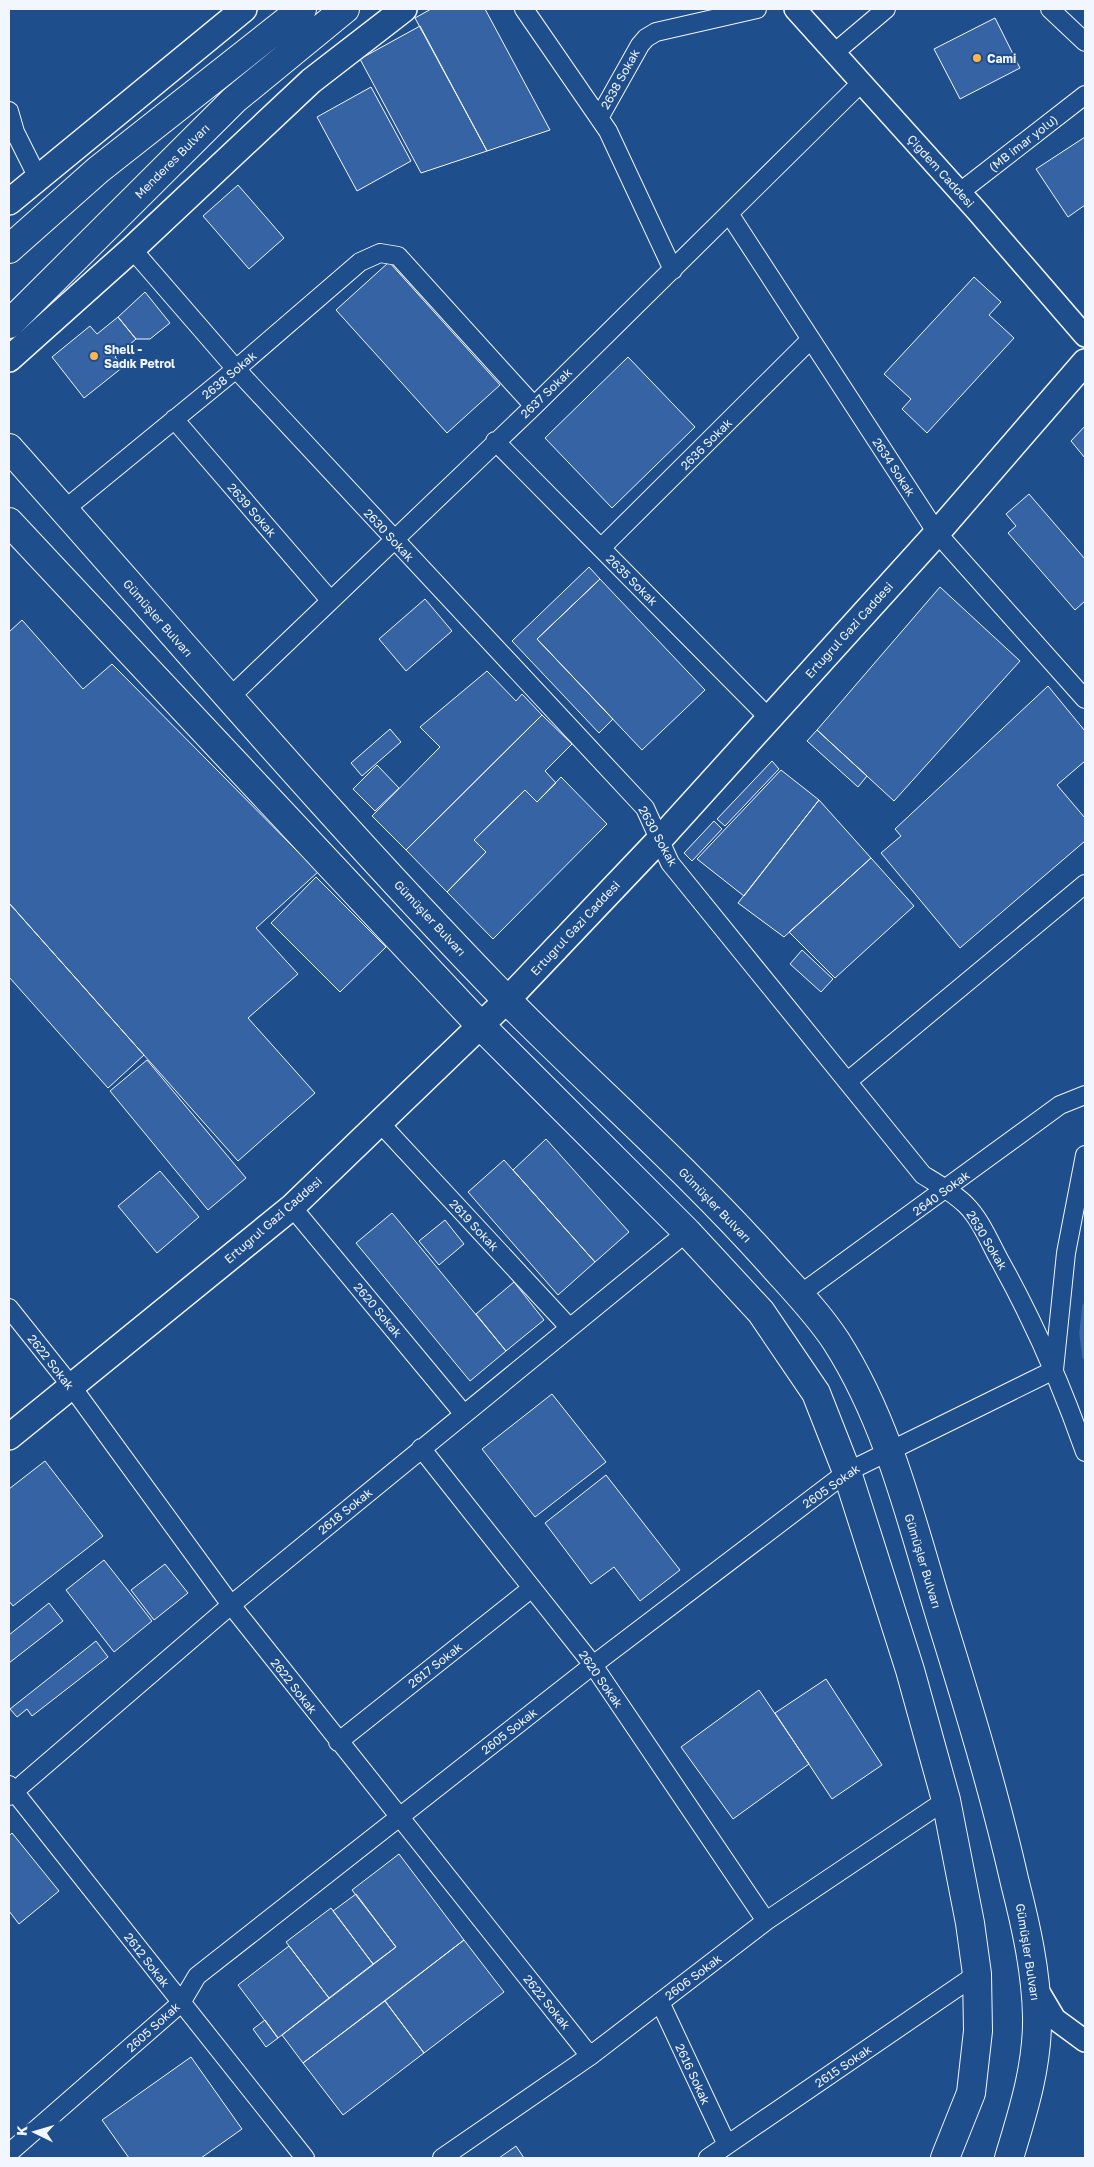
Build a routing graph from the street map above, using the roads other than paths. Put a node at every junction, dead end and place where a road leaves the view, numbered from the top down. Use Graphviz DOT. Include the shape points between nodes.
graph roads {
  1 [pos="244,9"];
  2 [pos="302,9"];
  3 [pos="344,9"];
  4 [pos="404,9"];
  5 [pos="524,9"];
  6 [pos="757,9"];
  7 [pos="795,9"];
  8 [pos="886,9"];
  9 [pos="1050,9"];
  10 [pos="1085,42"];
  11 [pos="834,54"];
  12 [pos="861,83"];
  13 [pos="1085,95"];
  14 [pos="9,111"];
  15 [pos="598,118"];
  16 [pos="38,178"];
  17 [pos="960,192"];
  18 [pos="9,202"];
  19 [pos="730,214"];
  20 [pos="9,249"];
  21 [pos="132,249"];
  22 [pos="673,270"];
  23 [pos="9,324"];
  24 [pos="1085,336"];
  25 [pos="811,340"];
  26 [pos="9,359"];
  27 [pos="1085,362"];
  28 [pos="236,369"];
  29 [pos="534,406"];
  30 [pos="174,419"];
  31 [pos="495,441"];
  32 [pos="9,448"];
  33 [pos="64,510"];
  34 [pos="9,522"];
  35 [pos="937,533"];
  36 [pos="393,539"];
  37 [pos="601,548"];
  38 [pos="330,600"];
  39 [pos="228,699"];
  40 [pos="1085,699"];
  41 [pos="770,718"];
  42 [pos="660,838"];
  43 [pos="1085,884"];
  44 [pos="507,1000"];
  45 [pos="480,1025"];
  46 [pos="848,1081"];
  47 [pos="1085,1095"];
  48 [pos="379,1122"];
  49 [pos="1085,1156"];
  50 [pos="947,1189"];
  51 [pos="292,1207"];
  52 [pos="687,1232"];
  53 [pos="799,1295"];
  54 [pos="9,1308"];
  55 [pos="569,1327"];
  56 [pos="1054,1370"];
  57 [pos="72,1387"];
  58 [pos="463,1413"];
  59 [pos="9,1437"];
  60 [pos="421,1448"];
  61 [pos="888,1451"];
  62 [pos="1085,1452"];
  63 [pos="846,1472"];
  64 [pos="532,1588"];
  65 [pos="231,1605"];
  66 [pos="593,1665"];
  67 [pos="338,1742"];
  68 [pos="11,1791"];
  69 [pos="946,1800"];
  70 [pos="398,1818"];
  71 [pos="766,1921"];
  72 [pos="978,1974"];
  73 [pos="1036,1986"];
  74 [pos="660,2002"];
  75 [pos="180,2003"];
  76 [pos="1085,2041"];
  77 [pos="590,2056"];
  78 [pos="726,2145"];
  79 [pos="9,2153"];
  80 [pos="305,2158"];
  81 [pos="442,2158"];
  82 [pos="708,2158"];
  83 [pos="945,2158"];
  84 [pos="1009,2158"];
  1 -- 16 [label="main road"];
  2 -- 20 [label="main road" via="98,170"];
  3 -- 23 [label="main road, Menderes Bulvarı" via="234,100"];
  4 -- 21 [label="main road" via="311,81"];
  5 -- 15 [label="street"];
  6 -- 15 [label="street, 2638 Sokak" via="656,32 646,38"];
  7 -- 11 [label="street, Çiğdem Caddesi"];
  8 -- 11 [label="street"];
  9 -- 10 [label="street"];
  11 -- 12 [label="street, Çiğdem Caddesi"];
  12 -- 17 [label="street, Çiğdem Caddesi"];
  12 -- 19 [label="street, 2637 Sokak"];
  13 -- 17 [label="street, (MB imar yolu)"];
  14 -- 16 [label="street" via="15,132"];
  15 -- 22 [label="street" via="608,131"];
  16 -- 18 [label="main road"];
  17 -- 24 [label="street, Çiğdem Caddesi"];
  19 -- 22 [label="street, 2637 Sokak"];
  19 -- 25 [label="street, 2634 Sokak"];
  21 -- 26 [label="main road"];
  21 -- 28 [label="street, 2630 Sokak"];
  22 -- 29 [label="street, 2637 Sokak"];
  25 -- 35 [label="street, 2634 Sokak"];
  25 -- 37 [label="street, 2636 Sokak"];
  27 -- 35 [label="main road, Ertuğrul Gazi Caddesi"];
  28 -- 29 [label="street, 2638 Sokak" via="360,262 380,253 398,256"];
  28 -- 30 [label="street, 2638 Sokak"];
  28 -- 36 [label="street, 2630 Sokak"];
  29 -- 31 [label="street, 2637 Sokak"];
  30 -- 33 [label="street, 2638 Sokak"];
  30 -- 38 [label="street, 2639 Sokak"];
  31 -- 36 [label="street, 2637 Sokak"];
  31 -- 37 [label="street, 2635 Sokak"];
  32 -- 33 [label="main road, Gümüşler Bulvarı"];
  33 -- 39 [label="main road, Gümüşler Bulvarı"];
  34 -- 45 [label="main road"];
  35 -- 40 [label="street, 2634 Sokak"];
  35 -- 41 [label="main road, Ertuğrul Gazi Caddesi"];
  36 -- 38 [label="street, 2637 Sokak"];
  36 -- 42 [label="street, 2630 Sokak" via="645,808"];
  37 -- 41 [label="street, 2635 Sokak"];
  38 -- 39 [label="street, 2637 Sokak"];
  39 -- 44 [label="main road, Gümüşler Bulvarı" via="343,827"];
  41 -- 42 [label="main road, Ertuğrul Gazi Caddesi"];
  42 -- 44 [label="main road, Ertuğrul Gazi Caddesi"];
  42 -- 46 [label="street, 2630 Sokak" via="670,862"];
  43 -- 46 [label="street"];
  44 -- 45 [label="main road, Ertuğrul Gazi Caddesi"];
  44 -- 53 [label="main road, Gümüşler Bulvarı" via="729,1218"];
  45 -- 48 [label="main road, Ertuğrul Gazi Caddesi"];
  45 -- 52 [label="main road"];
  46 -- 50 [label="street, 2630 Sokak" via="923,1175"];
  47 -- 50 [label="street, 2640 Sokak" via="1060,1104"];
  48 -- 51 [label="main road, Ertuğrul Gazi Caddesi"];
  48 -- 55 [label="street, 2619 Sokak"];
  49 -- 56 [label="street" via="1066,1253"];
  50 -- 53 [label="street, 2640 Sokak"];
  50 -- 56 [label="street, 2630 Sokak" via="968,1206 983,1229"];
  51 -- 57 [label="main road, Ertuğrul Gazi Caddesi"];
  51 -- 58 [label="street, 2620 Sokak"];
  52 -- 55 [label="street, 2618 Sokak"];
  52 -- 63 [label="main road" via="762,1312 816,1393"];
  53 -- 61 [label="main road, Gümüşler Bulvarı" via="832,1334 857,1375"];
  54 -- 57 [label="street, 2622 Sokak"];
  55 -- 58 [label="street, 2618 Sokak"];
  56 -- 61 [label="street, 2605 Sokak"];
  56 -- 62 [label="street, 2630 Sokak"];
  57 -- 59 [label="main road, Ertuğrul Gazi Caddesi"];
  57 -- 65 [label="street, 2622 Sokak"];
  58 -- 60 [label="street, 2618 Sokak"];
  60 -- 64 [label="street, 2620 Sokak"];
  60 -- 65 [label="street, 2618 Sokak"];
  61 -- 63 [label="street, 2605 Sokak"];
  61 -- 73 [label="main road, Gümüşler Bulvarı" via="998,1808"];
  63 -- 66 [label="street, 2605 Sokak"];
  63 -- 69 [label="main road" via="910,1670"];
  64 -- 66 [label="street, 2620 Sokak"];
  64 -- 67 [label="street, 2617 Sokak"];
  65 -- 67 [label="street, 2622 Sokak"];
  65 -- 68 [label="street, 2618 Sokak"];
  66 -- 70 [label="street, 2605 Sokak"];
  66 -- 71 [label="street, 2620 Sokak"];
  67 -- 70 [label="street, 2622 Sokak"];
  68 -- 75 [label="street, 2612 Sokak"];
  69 -- 71 [label="street, 2606 Sokak"];
  69 -- 72 [label="main road"];
  70 -- 75 [label="street, 2605 Sokak" via="197,1976"];
  70 -- 77 [label="street, 2622 Sokak"];
  71 -- 74 [label="street, 2606 Sokak"];
  72 -- 78 [label="street, 2615 Sokak"];
  72 -- 83 [label="main road" via="978,2032 971,2092"];
  73 -- 76 [label="street" via="1055,2019"];
  73 -- 84 [label="main road, Gümüşler Bulvarı" via="1038,2023 1030,2086"];
  74 -- 77 [label="street, 2606 Sokak"];
  74 -- 78 [label="street, 2616 Sokak"];
  75 -- 79 [label="street, 2605 Sokak"];
  75 -- 80 [label="street, 2612 Sokak"];
  77 -- 81 [label="street, 2606 Sokak"];
  78 -- 82 [label="street, 2615 Sokak"];
}
